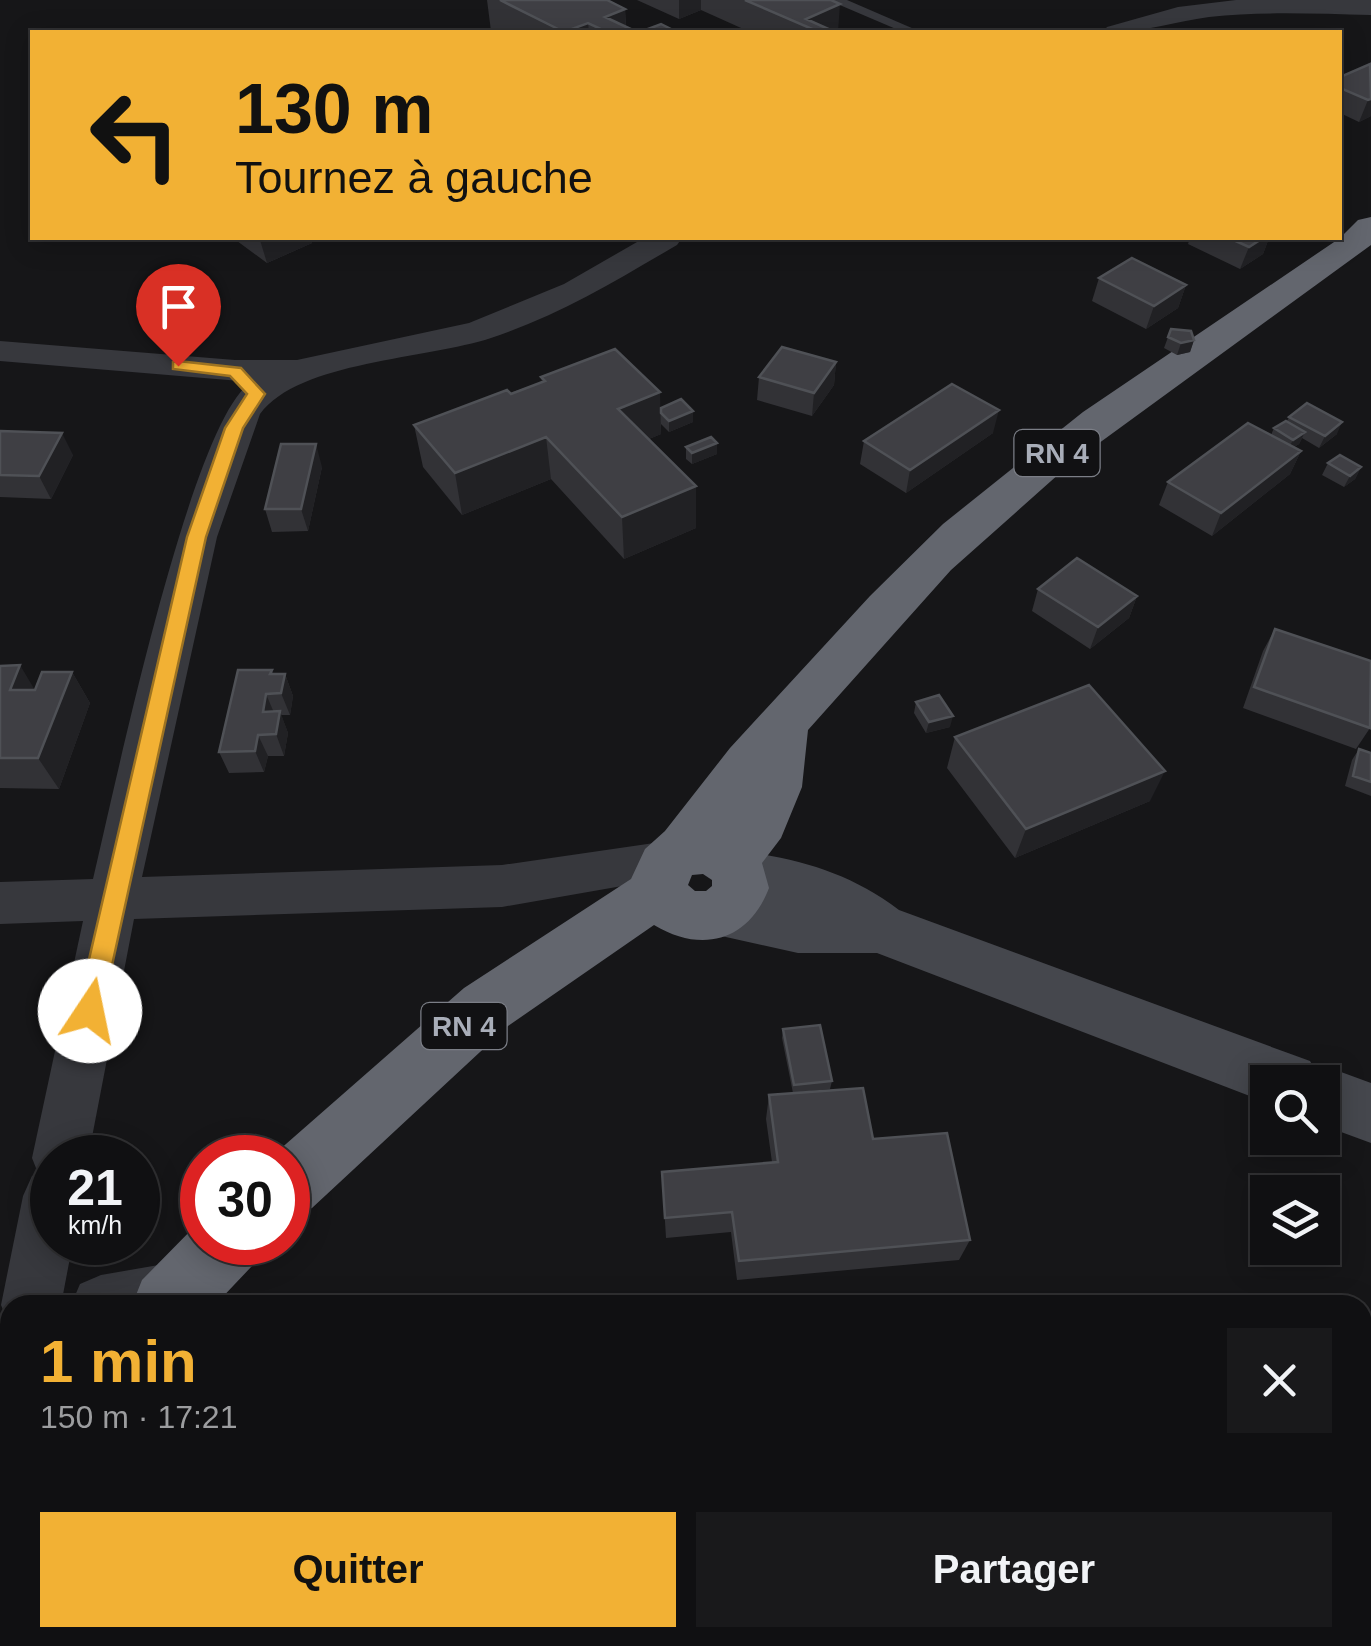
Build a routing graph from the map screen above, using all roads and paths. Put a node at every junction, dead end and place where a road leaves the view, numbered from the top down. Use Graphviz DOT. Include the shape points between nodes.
graph roads {
  1 [pos="835,0"];
  2 [pos="1371,7"];
  3 [pos="909,30"];
  4 [pos="1122,30"];
  5 [pos="1371,228"];
  6 [pos="663,240"];
  7 [pos="0,350"];
  8 [pos="246,382"];
  9 [pos="700,875"];
  10 [pos="0,902"];
  11 [pos="112,902"];
  12 [pos="1250,1068"];
  13 [pos="1340,1102"];
  14 [pos="1371,1113"];
  15 [pos="65,1135"];
  16 [pos="310,1165"];
  17 [pos="38,1265"];
  18 [pos="205,1265"];
  19 [pos="32,1295"];
  20 [pos="175,1295"];
  1 -- 3 [label="lane"];
  2 -- 4 [label="street" via="1224,6"];
  5 -- 9 [label="highway, RN 4" via="1121,404 1008,492 896,596 784,725 762,822"];
  6 -- 8 [label="street" via="576,292 493,325"];
  7 -- 8 [label="street"];
  8 -- 11 [label="street" via="197,537"];
  9 -- 11 [label="street"];
  9 -- 12 [label="street" via="788,930 834,934 878,928"];
  9 -- 16 [label="highway, RN 4" via="486,1007"];
  10 -- 11 [label="street"];
  11 -- 15 [label="street"];
  13 -- 14 [label="street"];
  17 -- 19 [label="street"];
  18 -- 20 [label="highway"];
}
